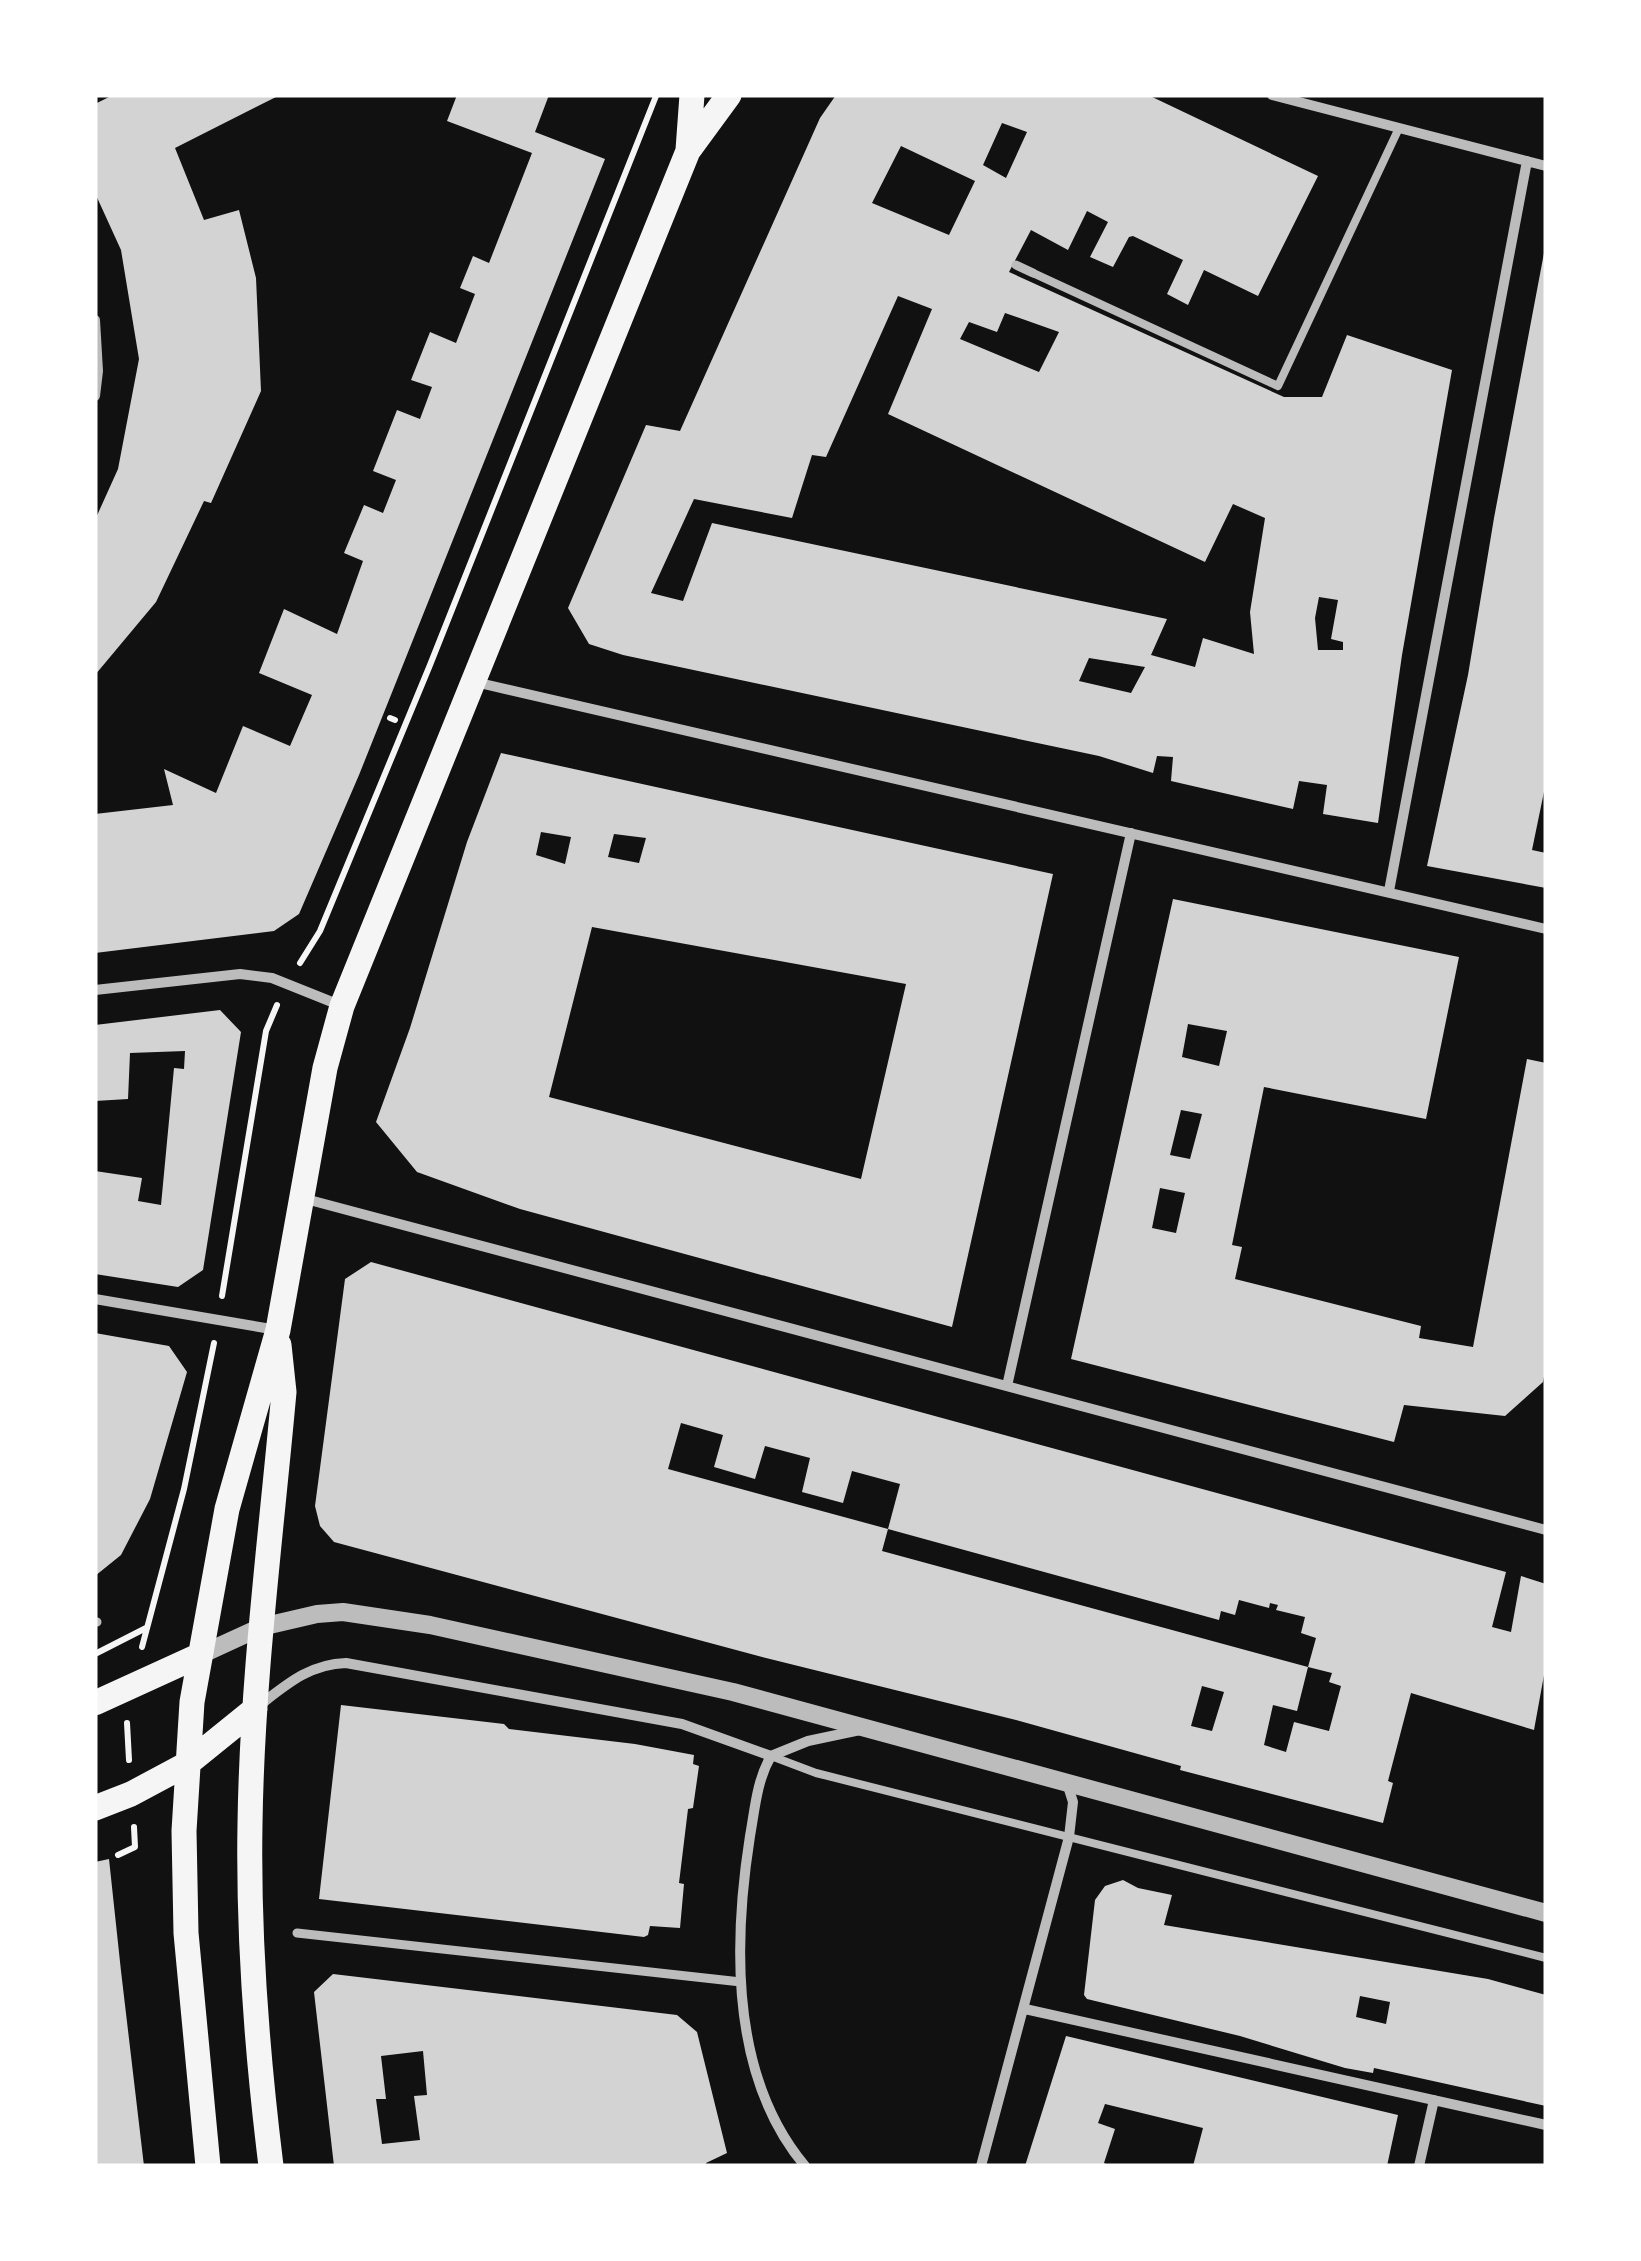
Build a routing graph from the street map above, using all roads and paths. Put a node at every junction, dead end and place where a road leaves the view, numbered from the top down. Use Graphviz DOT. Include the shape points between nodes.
graph roads {
  1 [pos="656,95"];
  2 [pos="692,95"];
  3 [pos="729,95"];
  4 [pos="1272,95"];
  5 [pos="1399,128"];
  6 [pos="688,150"];
  7 [pos="1526,161"];
  8 [pos="1546,166"];
  9 [pos="1016,264"];
  10 [pos="1033,273"];
  11 [pos="95,320"];
  12 [pos="95,396"];
  13 [pos="472,681"];
  14 [pos="1131,833"];
  15 [pos="1389,891"];
  16 [pos="1546,929"];
  17 [pos="300,964"];
  18 [pos="95,990"];
  19 [pos="342,1006"];
  20 [pos="300,1198"];
  21 [pos="95,1300"];
  22 [pos="278,1330"];
  23 [pos="1007,1386"];
  24 [pos="1546,1530"];
  25 [pos="147,1627"];
  26 [pos="262,1627"];
  27 [pos="95,1654"];
  28 [pos="198,1656"];
  29 [pos="95,1703"];
  30 [pos="255,1709"];
  31 [pos="865,1729"];
  32 [pos="771,1756"];
  33 [pos="187,1764"];
  34 [pos="1067,1783"];
  35 [pos="95,1808"];
  36 [pos="1069,1837"];
  37 [pos="135,1847"];
  38 [pos="118,1855"];
  39 [pos="1546,1913"];
  40 [pos="297,1933"];
  41 [pos="1546,1958"];
  42 [pos="740,1982"];
  43 [pos="1025,2008"];
  44 [pos="1434,2100"];
  45 [pos="1546,2124"];
  46 [pos="208,2166"];
  47 [pos="271,2166"];
  48 [pos="806,2166"];
  49 [pos="981,2166"];
  50 [pos="1420,2166"];
  1 -- 17 [label="path" via="406,724"];
  2 -- 6 [label="main road"];
  3 -- 6 [label="main road"];
  4 -- 5 [label="street"];
  5 -- 7 [label="street"];
  5 -- 10 [label="lane" via="1278,386"];
  6 -- 13 [label="main road"];
  7 -- 8 [label="street"];
  7 -- 15 [label="street"];
  9 -- 10 [label="street"];
  11 -- 12 [label="street"];
  13 -- 14 [label="street"];
  13 -- 19 [label="main road"];
  14 -- 15 [label="street"];
  14 -- 23 [label="street"];
  15 -- 16 [label="street"];
  18 -- 19 [label="street" via="240,974 272,978"];
  19 -- 20 [label="main road"];
  20 -- 22 [label="main road"];
  20 -- 23 [label="street"];
  21 -- 22 [label="street"];
  22 -- 26 [label="main road" via="284,1392"];
  22 -- 28 [label="main road" via="227,1509"];
  23 -- 24 [label="street"];
  25 -- 27 [label="path"];
  26 -- 28 [label="street"];
  26 -- 30 [label="main road"];
  26 -- 31 [label="street" via="317,1614 374,1616 670,1678"];
  28 -- 29 [label="main road"];
  28 -- 33 [label="main road"];
  30 -- 32 [label="street" via="303,1673 346,1662 682,1724"];
  30 -- 33 [label="main road"];
  30 -- 47 [label="main road" via="251,1933"];
  31 -- 32 [label="street"];
  31 -- 34 [label="street"];
  32 -- 36 [label="lane"];
  32 -- 42 [label="street" via="748,1849"];
  33 -- 35 [label="main road"];
  33 -- 46 [label="main road" via="186,1933"];
  34 -- 36 [label="street" via="1073,1802"];
  34 -- 39 [label="street"];
  36 -- 41 [label="lane"];
  36 -- 43 [label="street"];
  37 -- 38 [label="path"];
  40 -- 42 [label="street"];
  42 -- 48 [label="street" via="761,2081"];
  43 -- 44 [label="street"];
  43 -- 49 [label="street"];
  44 -- 45 [label="street"];
  44 -- 50 [label="street"];
}
